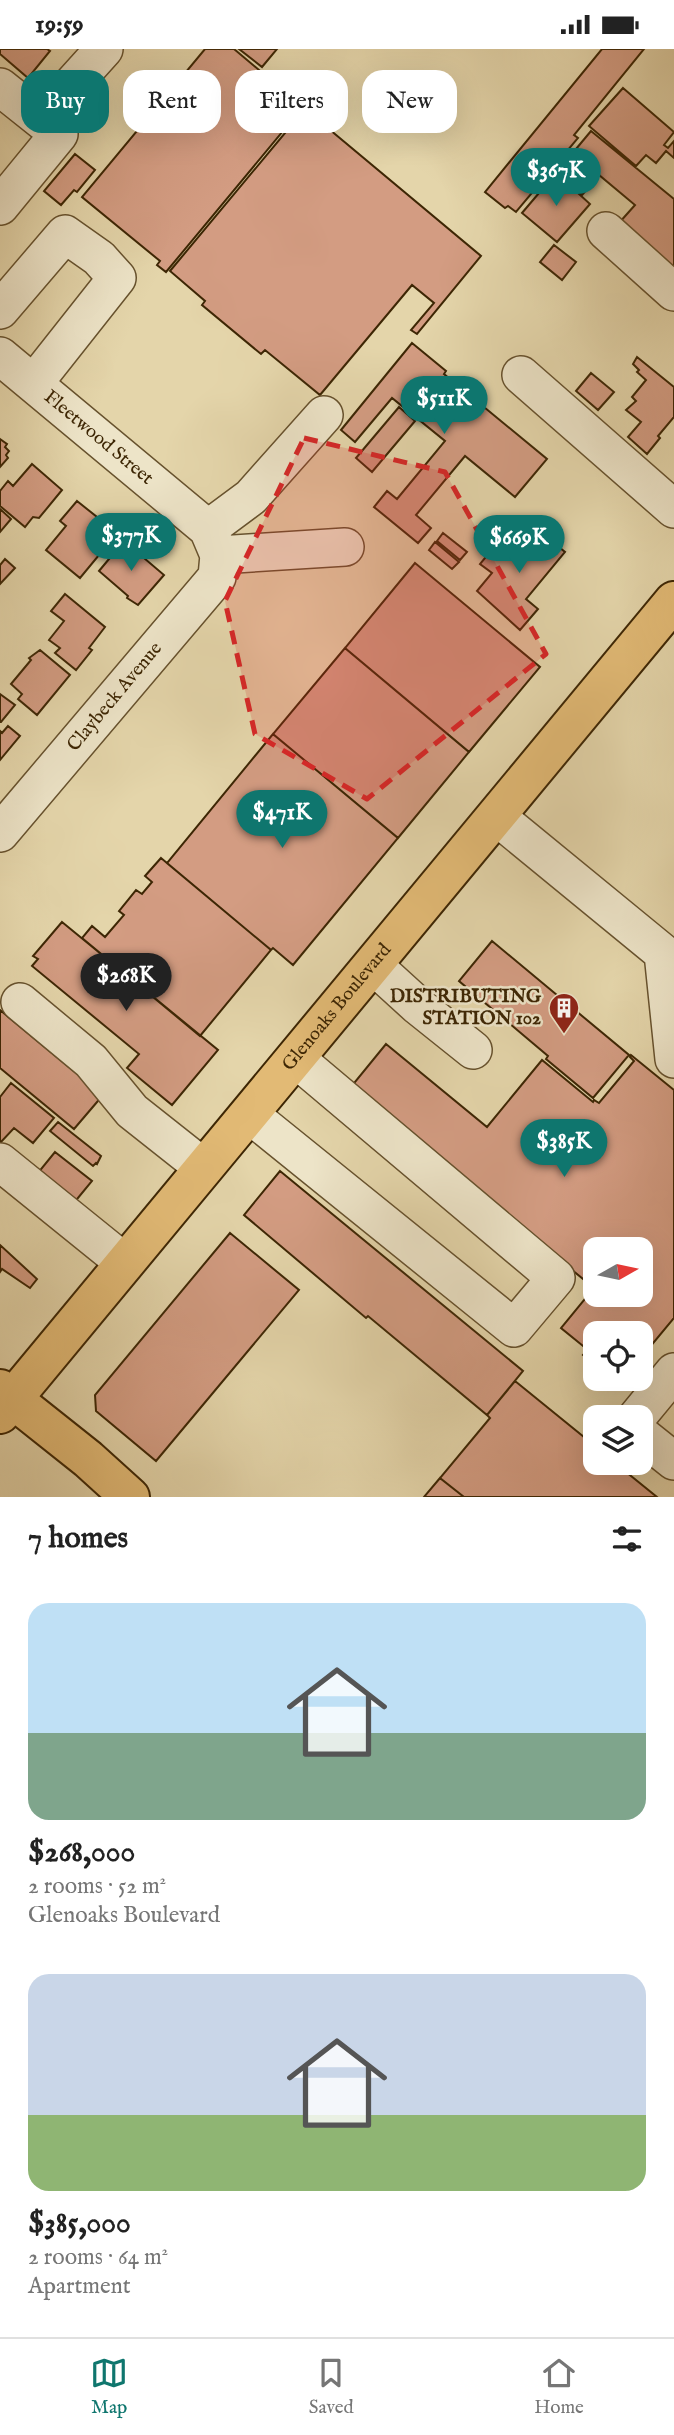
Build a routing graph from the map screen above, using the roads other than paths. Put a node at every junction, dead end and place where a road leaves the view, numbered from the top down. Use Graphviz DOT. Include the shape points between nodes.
graph roads {
  1 [pos="104,49"];
  2 [pos="85,70"];
  3 [pos="0,87"];
  4 [pos="21,103"];
  5 [pos="58,133"];
  6 [pos="0,206"];
  7 [pos="606,231"];
  8 [pos="674,292"];
  9 [pos="0,310"];
  10 [pos="0,356"];
  11 [pos="521,376"];
  12 [pos="34,383"];
  13 [pos="324,415"];
  14 [pos="674,509"];
  15 [pos="214,542"];
  16 [pos="345,547"];
  17 [pos="671,611"];
  18 [pos="496,815"];
  19 [pos="0,833"];
  20 [pos="668,940"];
  21 [pos="373,965"];
  22 [pos="20,1002"];
  23 [pos="473,1050"];
  24 [pos="295,1058"];
  25 [pos="674,1059"];
  26 [pos="249,1114"];
  27 [pos="0,1162"];
  28 [pos="204,1168"];
  29 [pos="125,1263"];
  30 [pos="674,1372"];
  31 [pos="4,1401"];
  32 [pos="647,1405"];
  33 [pos="653,1444"];
  34 [pos="674,1461"];
  35 [pos="130,1497"];
  1 -- 2 [label="street"];
  3 -- 4 [label="street"];
  5 -- 6 [label="street"];
  7 -- 8 [label="street"];
  9 -- 12 [label="street" via="65,234 99,258 117,278"];
  10 -- 12 [label="street, Fleetwood Street"];
  11 -- 14 [label="street"];
  12 -- 15 [label="street, Fleetwood Street"];
  13 -- 15 [label="street"];
  15 -- 16 [label="street"];
  15 -- 19 [label="street, Claybeck Avenue" via="217,577"];
  17 -- 18 [label="main road, Glenoaks Boulevard"];
  18 -- 20 [label="street"];
  18 -- 21 [label="main road, Glenoaks Boulevard"];
  20 -- 25 [label="street"];
  21 -- 23 [label="street"];
  21 -- 24 [label="main road, Glenoaks Boulevard"];
  22 -- 28 [label="street" via="90,1061 132,1111"];
  24 -- 26 [label="main road, Glenoaks Boulevard"];
  24 -- 26 [label="street" via="556,1278 514,1328"];
  26 -- 28 [label="main road, Glenoaks Boulevard"];
  27 -- 29 [label="street"];
  28 -- 29 [label="main road, Glenoaks Boulevard"];
  29 -- 31 [label="main road, Glenoaks Boulevard"];
  30 -- 32 [label="street"];
  31 -- 35 [label="main road" via="88,1459"];
  33 -- 34 [label="street"];
}
